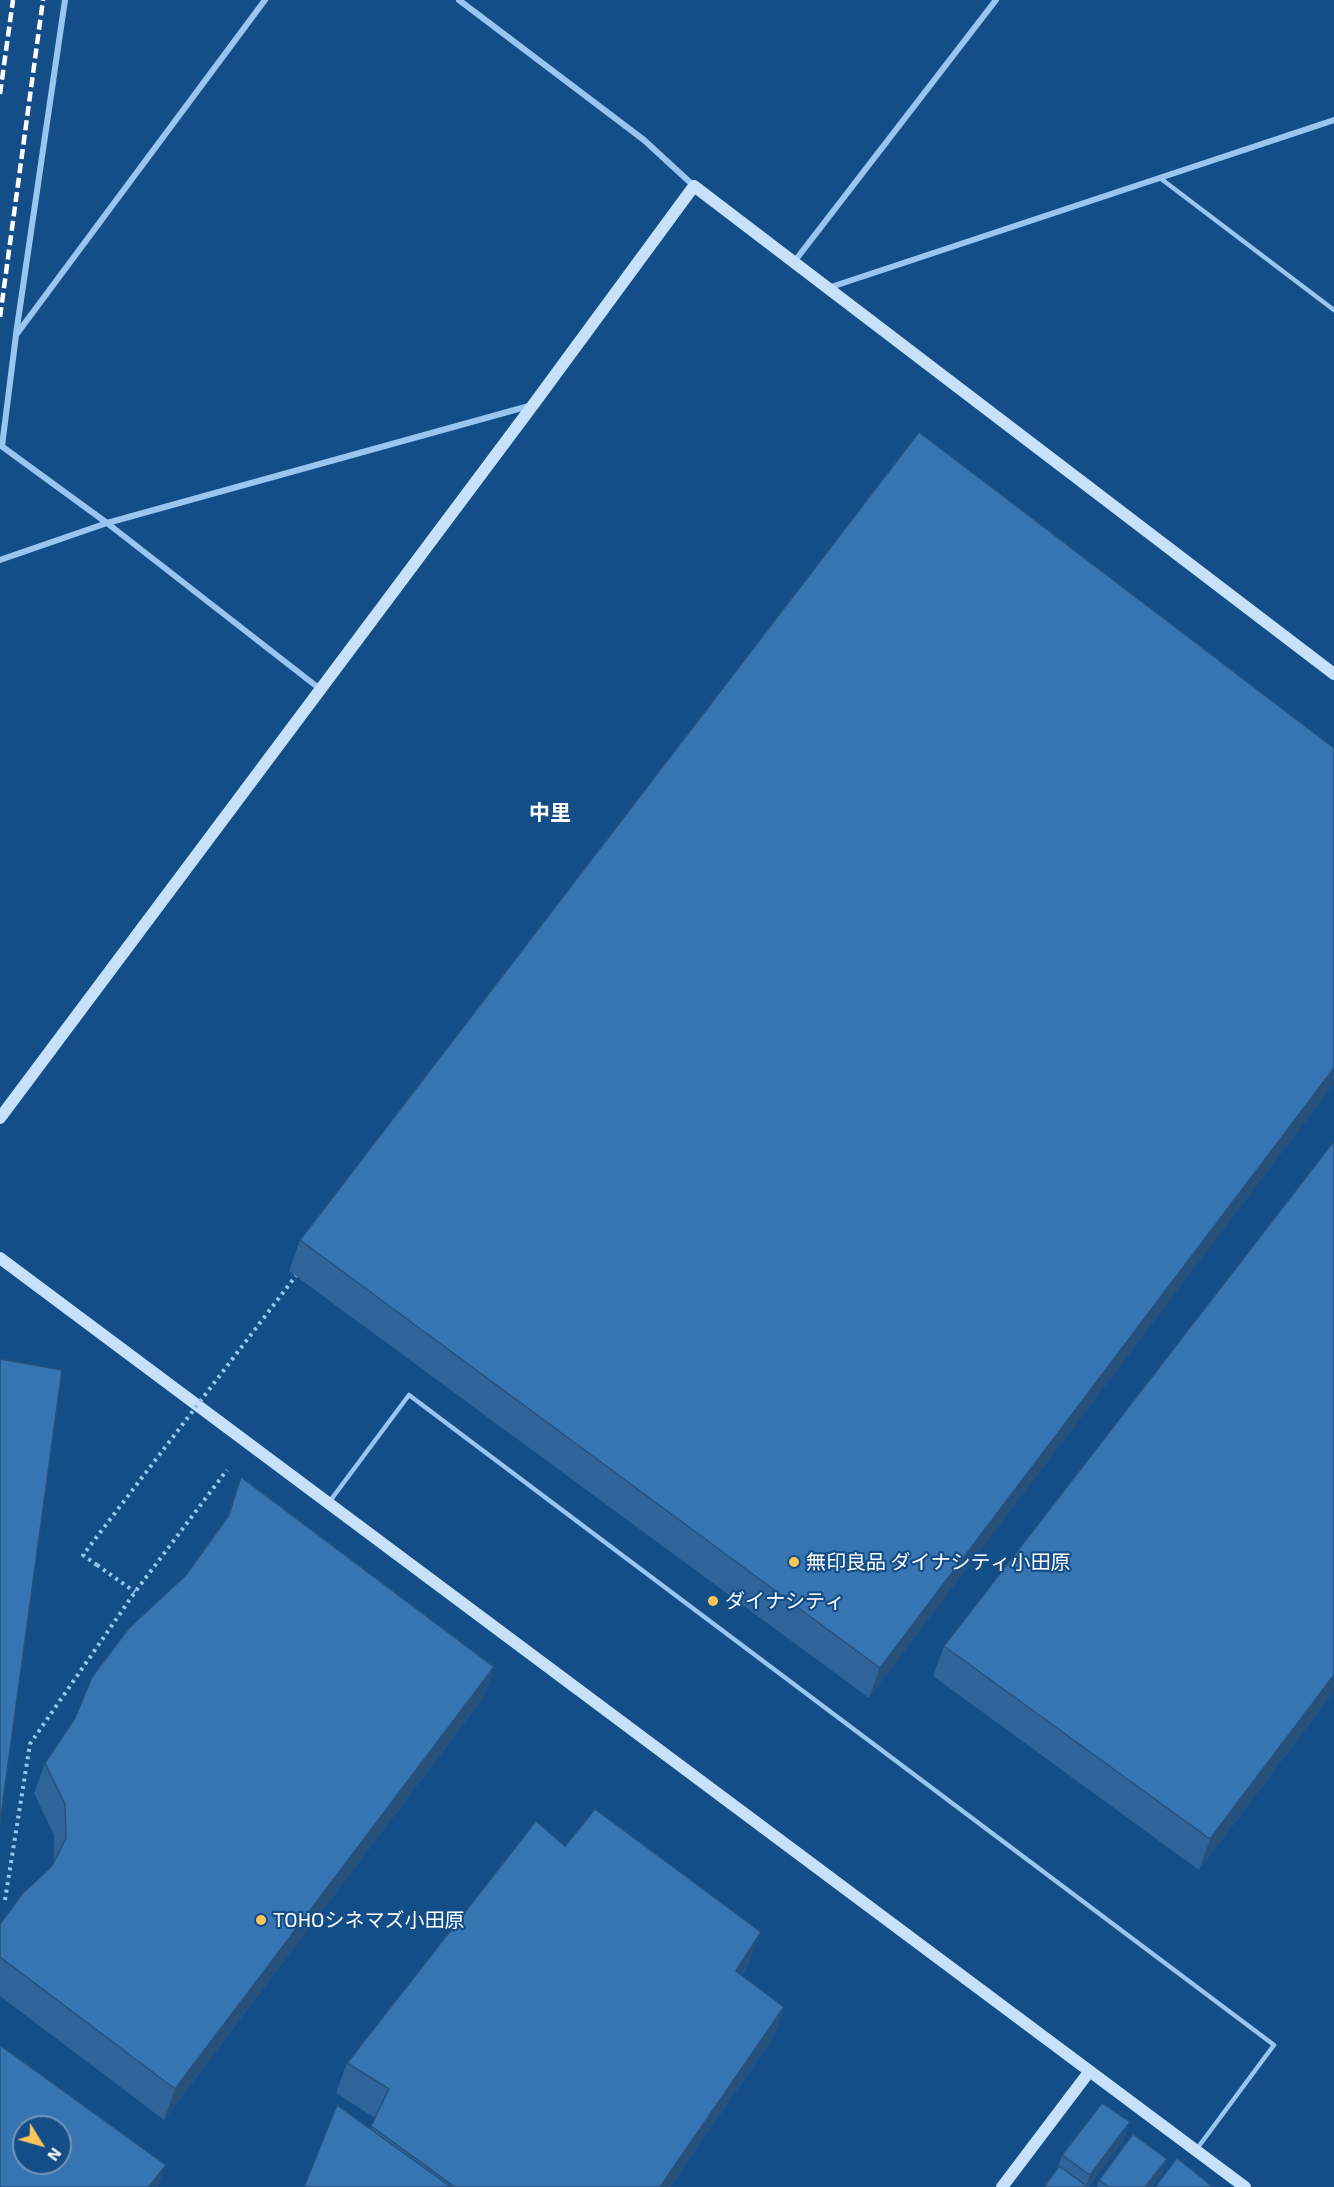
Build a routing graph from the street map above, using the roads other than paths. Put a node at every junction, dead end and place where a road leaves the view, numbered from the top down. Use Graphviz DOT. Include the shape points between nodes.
graph roads {
  1 [pos="65,0"];
  2 [pos="265,0"];
  3 [pos="459,0"];
  4 [pos="996,0"];
  5 [pos="1334,120"];
  6 [pos="1160,178"];
  7 [pos="694,186"];
  8 [pos="794,262"];
  9 [pos="827,289"];
  10 [pos="1334,310"];
  11 [pos="16,335"];
  12 [pos="533,405"];
  13 [pos="1,445"];
  14 [pos="107,523"];
  15 [pos="0,560"];
  16 [pos="1334,674"];
  17 [pos="321,690"];
  18 [pos="0,1118"];
  19 [pos="0,1258"];
  20 [pos="328,1503"];
  21 [pos="1089,2072"];
  22 [pos="1196,2151"];
  23 [pos="1002,2187"];
  24 [pos="1245,2187"];
  1 -- 11 [label="street"];
  2 -- 11 [label="street"];
  3 -- 7 [label="street" via="644,140"];
  4 -- 8 [label="street"];
  5 -- 6 [label="street"];
  6 -- 9 [label="street"];
  6 -- 10 [label="lane"];
  7 -- 8 [label="street"];
  7 -- 12 [label="street"];
  8 -- 9 [label="street"];
  9 -- 16 [label="street"];
  11 -- 13 [label="street"];
  12 -- 14 [label="street"];
  12 -- 17 [label="street"];
  13 -- 14 [label="street"];
  14 -- 15 [label="street"];
  14 -- 17 [label="street"];
  17 -- 18 [label="street"];
  19 -- 20 [label="street"];
  20 -- 21 [label="street"];
  20 -- 22 [label="lane" via="409,1395 1274,2045"];
  21 -- 22 [label="street"];
  21 -- 23 [label="street"];
  22 -- 24 [label="street"];
}
